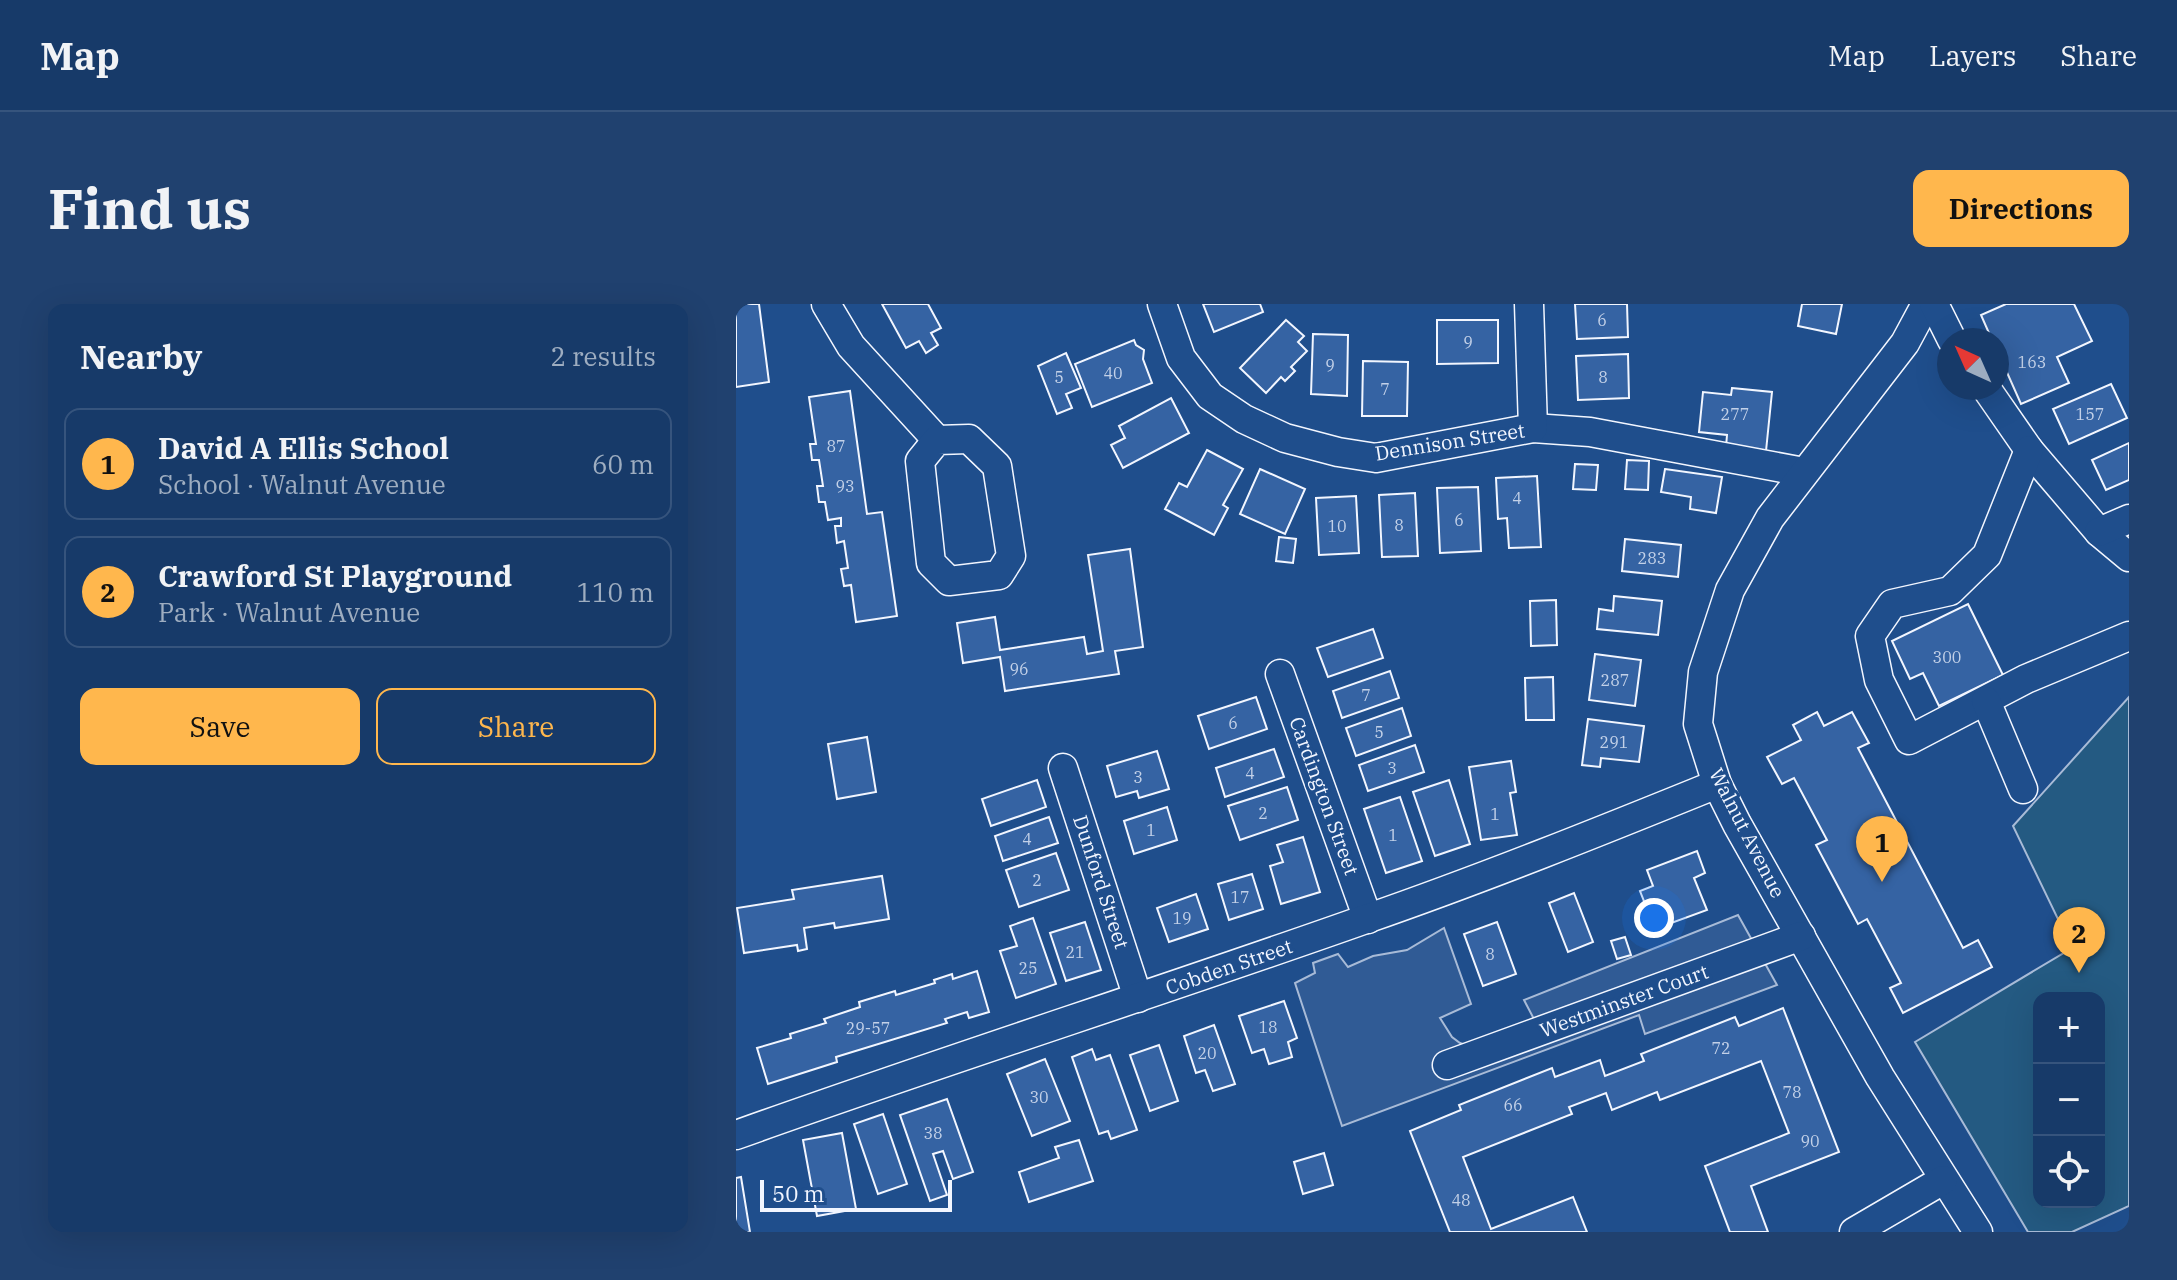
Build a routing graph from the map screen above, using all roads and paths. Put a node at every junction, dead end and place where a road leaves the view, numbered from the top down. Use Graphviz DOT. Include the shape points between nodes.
graph roads {
  1 [pos="826,304"];
  2 [pos="1162,304"];
  3 [pos="1529,304"];
  4 [pos="1926,304"];
  5 [pos="1934,304"];
  6 [pos="1946,328"];
  7 [pos="1994,400"];
  8 [pos="1533,428"];
  9 [pos="937,440"];
  10 [pos="2029,450"];
  11 [pos="1804,472"];
  12 [pos="2129,519"];
  13 [pos="2099,532"];
  14 [pos="2129,557"];
  15 [pos="2129,636"];
  16 [pos="1280,674"];
  17 [pos="1986,701"];
  18 [pos="1063,768"];
  19 [pos="1717,784"];
  20 [pos="2023,789"];
  21 [pos="1368,919"];
  22 [pos="1801,936"];
  23 [pos="1138,998"];
  24 [pos="1447,1065"];
  25 [pos="736,1135"];
  26 [pos="1943,1180"];
  27 [pos="1854,1232"];
  28 [pos="1978,1232"];
  1 -- 9 [label="street" via="851,346"];
  2 -- 8 [label="street, Dennison Street" via="1181,358 1210,396 1285,438 1376,458"];
  3 -- 8 [label="street"];
  4 -- 11 [label="street, Walnut Avenue" via="1905,343"];
  5 -- 6 [label="street"];
  7 -- 10 [label="street"];
  8 -- 11 [label="street, Dennison Street" via="1590,432"];
  9 -- 9 [label="street" via="920,461 931,563 949,581 999,575 1011,556 997,466 969,439"];
  10 -- 13 [label="street"];
  10 -- 17 [label="street" via="1987,555 1950,591 1892,604 1870,636 1879,680 1909,740"];
  11 -- 19 [label="street, Walnut Avenue" via="1770,518 1730,590 1703,672 1698,724"];
  12 -- 13 [label="street"];
  13 -- 14 [label="street"];
  15 -- 17 [label="street"];
  16 -- 21 [label="street, Cardington Street"];
  17 -- 20 [label="street"];
  18 -- 23 [label="street, Dunford Street"];
  19 -- 21 [label="street, Cobden Street"];
  19 -- 22 [label="street, Walnut Avenue"];
  21 -- 23 [label="street, Cobden Street"];
  22 -- 24 [label="street, Westminster Court"];
  22 -- 26 [label="street, Walnut Avenue"];
  23 -- 25 [label="street, Cobden Street"];
  26 -- 27 [label="street"];
  26 -- 28 [label="street, Walnut Avenue"];
}
